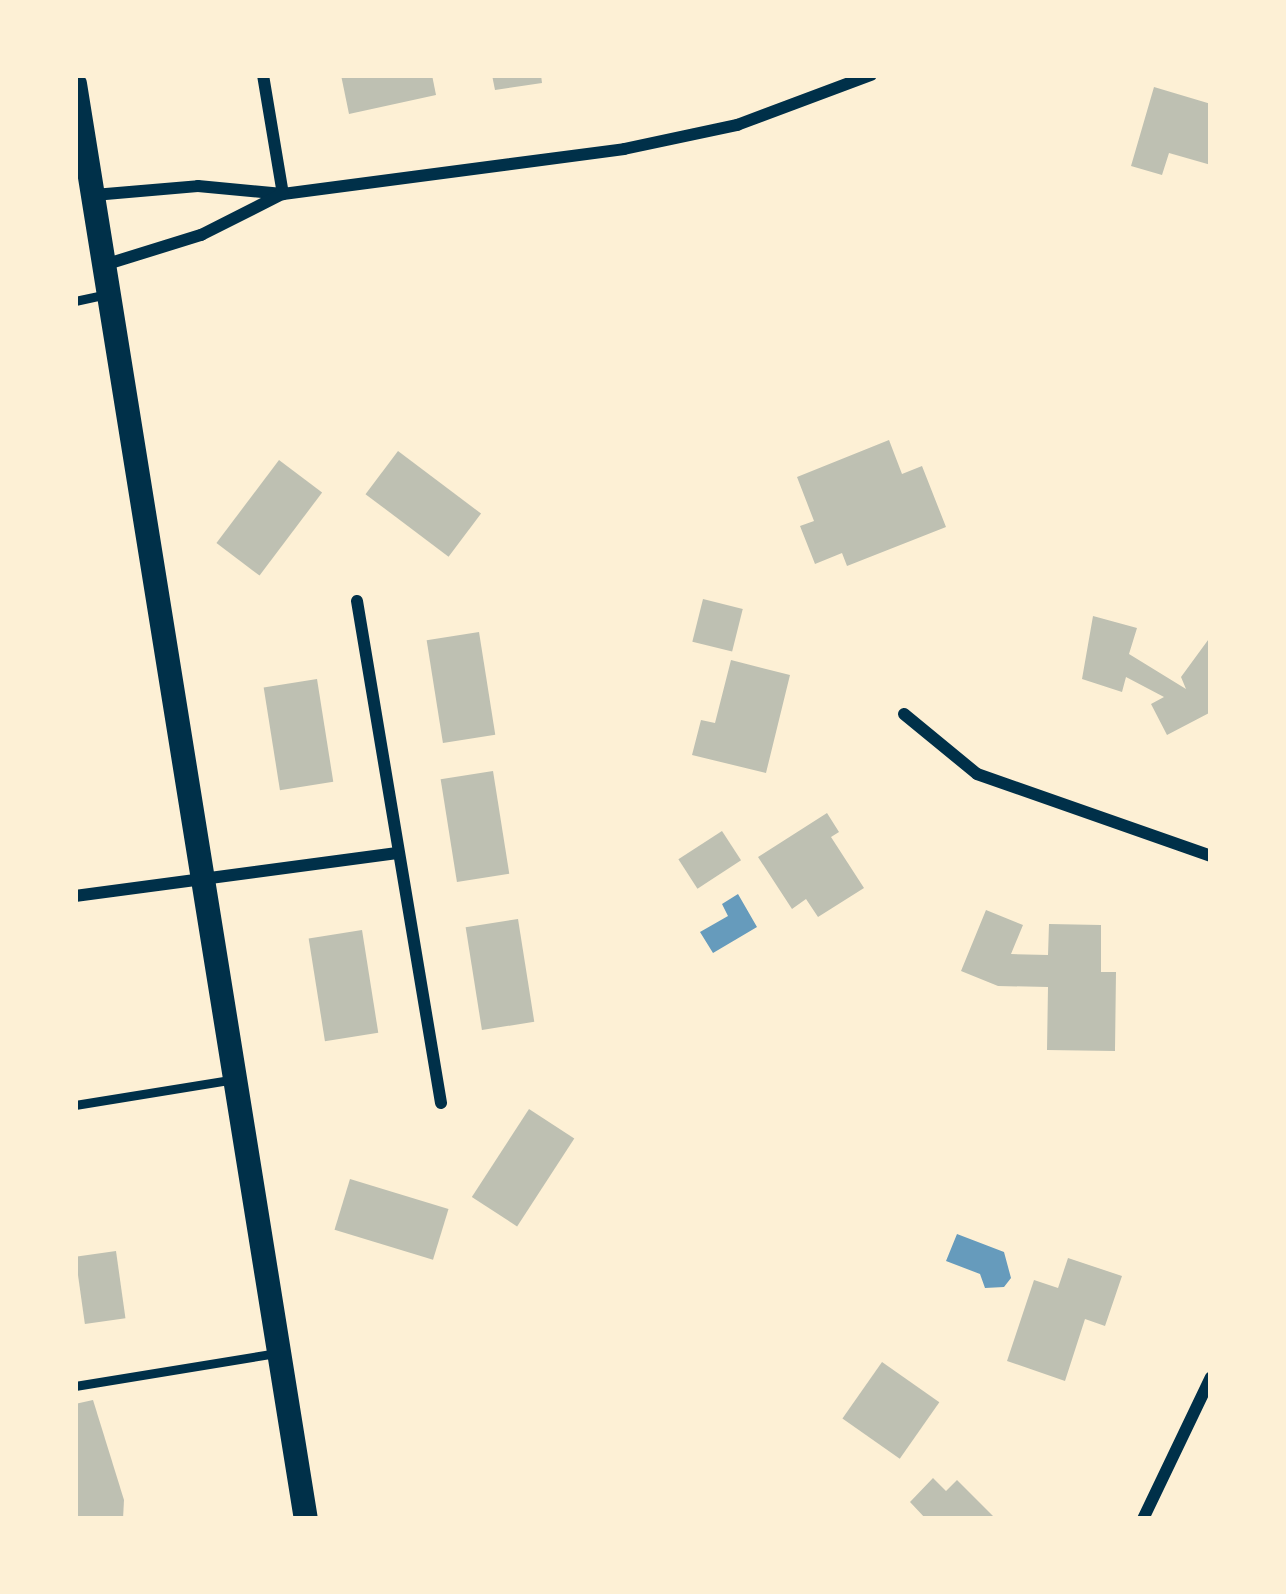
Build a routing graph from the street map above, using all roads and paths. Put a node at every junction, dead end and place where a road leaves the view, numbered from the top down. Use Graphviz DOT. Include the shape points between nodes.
graph roads {
  1 [pos="263,75"];
  2 [pos="871,75"];
  3 [pos="75,84"];
  4 [pos="284,194"];
  5 [pos="93,195"];
  6 [pos="104,265"];
  7 [pos="109,294"];
  8 [pos="75,301"];
  9 [pos="357,602"];
  10 [pos="904,714"];
  11 [pos="397,853"];
  12 [pos="1211,856"];
  13 [pos="202,878"];
  14 [pos="75,896"];
  15 [pos="236,1079"];
  16 [pos="441,1103"];
  17 [pos="75,1105"];
  18 [pos="280,1353"];
  19 [pos="1211,1377"];
  20 [pos="75,1386"];
  21 [pos="307,1519"];
  22 [pos="1142,1519"];
  1 -- 4 [label="street"];
  2 -- 4 [label="street" via="737,125 624,148"];
  3 -- 5 [label="main road"];
  4 -- 5 [label="street" via="198,185"];
  4 -- 6 [label="street" via="201,235"];
  5 -- 6 [label="main road"];
  6 -- 7 [label="main road"];
  7 -- 8 [label="lane"];
  7 -- 13 [label="main road"];
  9 -- 11 [label="street"];
  10 -- 12 [label="street" via="977,774"];
  11 -- 13 [label="street"];
  11 -- 16 [label="street"];
  13 -- 14 [label="street"];
  13 -- 15 [label="main road"];
  15 -- 17 [label="lane"];
  15 -- 18 [label="main road"];
  18 -- 20 [label="lane"];
  18 -- 21 [label="main road"];
  19 -- 22 [label="street"];
}
